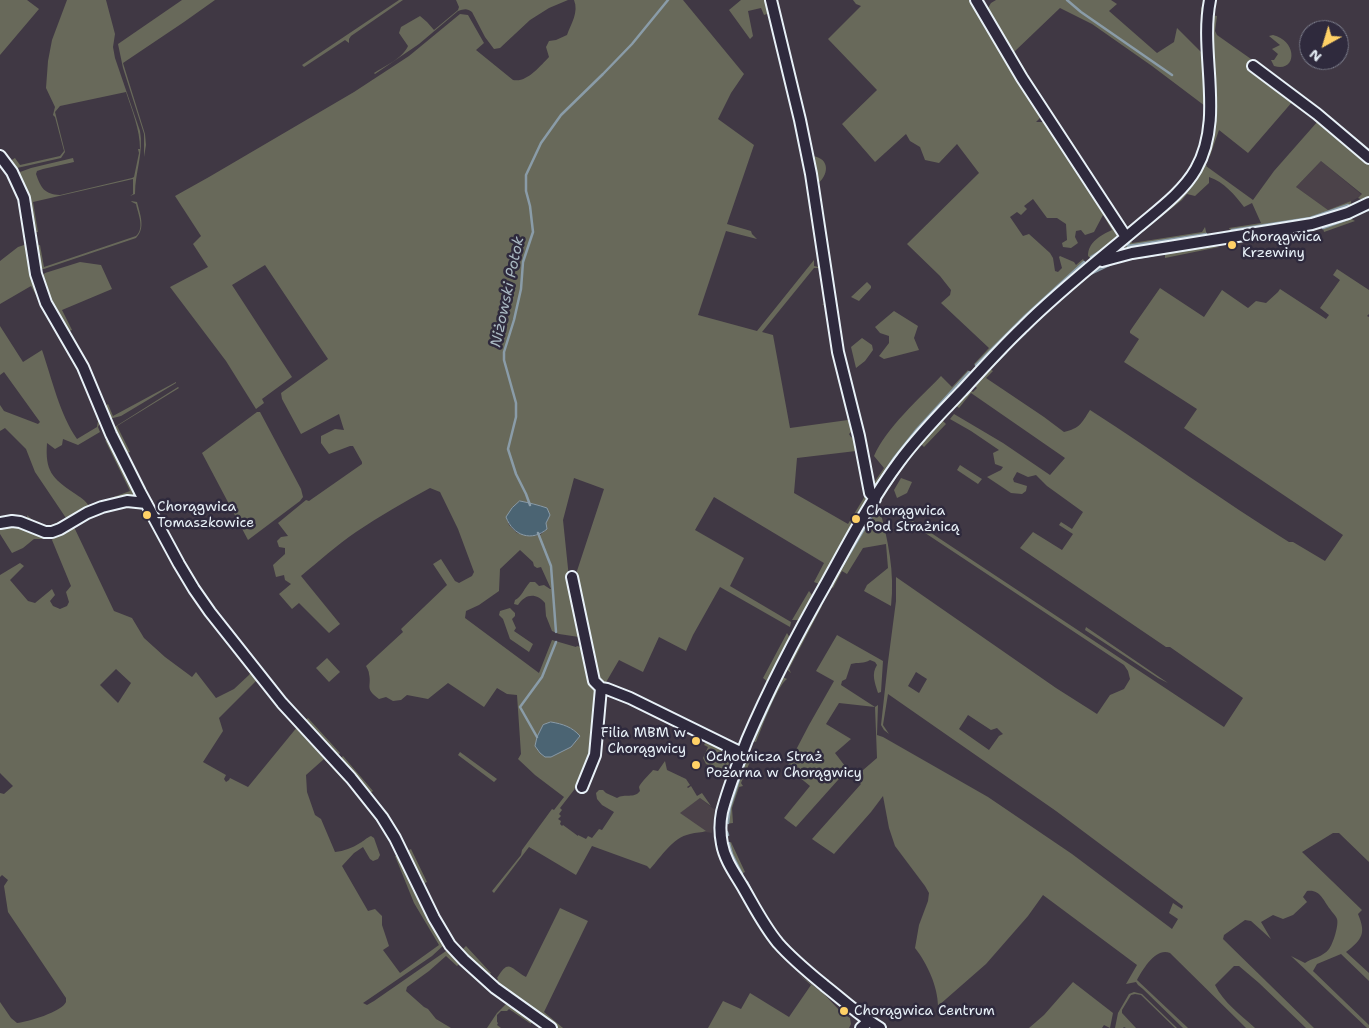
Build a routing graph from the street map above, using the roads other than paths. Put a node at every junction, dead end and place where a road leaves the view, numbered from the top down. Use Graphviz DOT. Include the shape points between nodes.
graph roads {
  1 [pos="771,0"];
  2 [pos="976,0"];
  3 [pos="1210,0"];
  4 [pos="1253,66"];
  5 [pos="0,156"];
  6 [pos="1369,158"];
  7 [pos="1369,203"];
  8 [pos="1126,237"];
  9 [pos="1118,244"];
  10 [pos="1124,255"];
  11 [pos="1091,266"];
  12 [pos="875,499"];
  13 [pos="146,503"];
  14 [pos="0,523"];
  15 [pos="572,577"];
  16 [pos="600,688"];
  17 [pos="742,752"];
  18 [pos="582,787"];
  19 [pos="865,1025"];
  20 [pos="551,1028"];
  21 [pos="880,1028"];
  1 -- 12 [label="street" via="800,120 838,352 870,493"];
  2 -- 8 [label="street" via="1022,78"];
  3 -- 8 [label="street" via="1207,29 1210,106 1207,139 1201,158 1178,192"];
  4 -- 6 [label="street"];
  5 -- 13 [label="street" via="24,198 36,274 46,302 83,367"];
  7 -- 10 [label="street" via="1312,224"];
  8 -- 9 [label="street"];
  9 -- 10 [label="street"];
  9 -- 11 [label="street"];
  10 -- 11 [label="street"];
  11 -- 12 [label="street" via="1024,325 930,424 899,461"];
  12 -- 17 [label="street" via="779,670"];
  13 -- 14 [label="street" via="127,501 102,507 52,532 20,522"];
  13 -- 20 [label="street" via="210,612 287,708 382,817 450,945 495,988"];
  15 -- 16 [label="street" via="594,681"];
  16 -- 17 [label="street" via="630,698"];
  16 -- 18 [label="street" via="595,755"];
  17 -- 19 [label="street" via="722,813 726,858 761,920 783,949"];
  19 -- 21 [label="street"];
}
